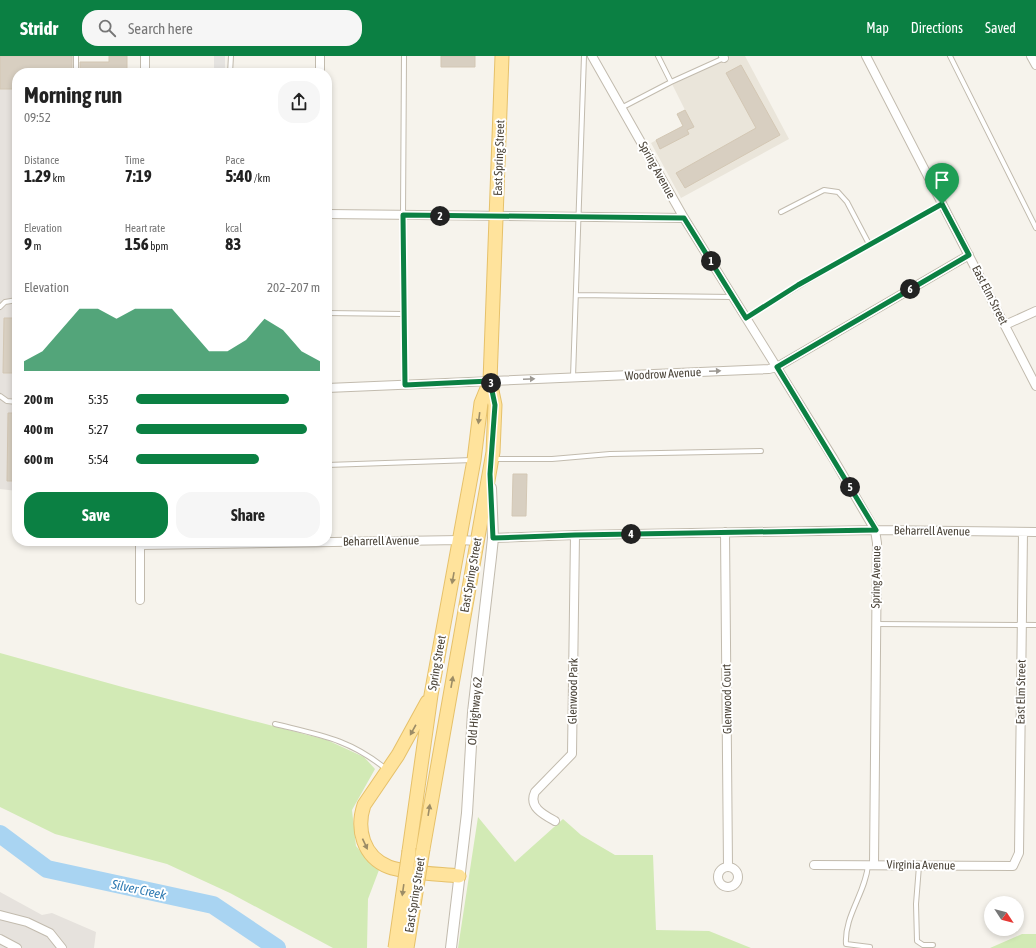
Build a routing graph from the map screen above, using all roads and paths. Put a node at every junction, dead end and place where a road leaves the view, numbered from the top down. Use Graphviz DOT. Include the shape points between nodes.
graph roads {
  1 [pos="76,56"];
  2 [pos="145,56"];
  3 [pos="230,56"];
  4 [pos="320,56"];
  5 [pos="404,56"];
  6 [pos="502,56"];
  7 [pos="584,56"];
  8 [pos="592,56"];
  9 [pos="658,56"];
  10 [pos="866,56"];
  11 [pos="950,56"];
  12 [pos="1031,56"];
  13 [pos="724,57"];
  14 [pos="1036,65"];
  15 [pos="76,68"];
  16 [pos="145,68"];
  17 [pos="230,68"];
  18 [pos="320,68"];
  19 [pos="671,82"];
  20 [pos="621,108"];
  21 [pos="942,204"];
  22 [pos="781,212"];
  23 [pos="332,214"];
  24 [pos="403,215"];
  25 [pos="497,216"];
  26 [pos="578,217"];
  27 [pos="684,218"];
  28 [pos="1036,228"];
  29 [pos="869,244"];
  30 [pos="969,255"];
  31 [pos="576,295"];
  32 [pos="733,297"];
  33 [pos="12,301"];
  34 [pos="0,307"];
  35 [pos="1036,311"];
  36 [pos="332,313"];
  37 [pos="404,314"];
  38 [pos="746,318"];
  39 [pos="1005,326"];
  40 [pos="777,367"];
  41 [pos="573,378"];
  42 [pos="490,381"];
  43 [pos="405,385"];
  44 [pos="1036,386"];
  45 [pos="332,388"];
  46 [pos="0,396"];
  47 [pos="12,402"];
  48 [pos="761,451"];
  49 [pos="492,459"];
  50 [pos="474,460"];
  51 [pos="332,465"];
  52 [pos="490,474"];
  53 [pos="876,530"];
  54 [pos="725,532"];
  55 [pos="1023,532"];
  56 [pos="1036,532"];
  57 [pos="575,535"];
  58 [pos="493,538"];
  59 [pos="460,540"];
  60 [pos="332,541"];
  61 [pos="478,541"];
  62 [pos="140,546"];
  63 [pos="140,600"];
  64 [pos="876,624"];
  65 [pos="1022,624"];
  66 [pos="1036,625"];
  67 [pos="431,695"];
  68 [pos="275,724"];
  69 [pos="387,770"];
  70 [pos="556,821"];
  71 [pos="1019,853"];
  72 [pos="871,864"];
  73 [pos="814,865"];
  74 [pos="728,866"];
  75 [pos="918,866"];
  76 [pos="459,876"];
  77 [pos="0,915"];
  78 [pos="0,939"];
  79 [pos="933,945"];
  80 [pos="870,947"];
  81 [pos="17,948"];
  82 [pos="62,948"];
  83 [pos="395,948"];
  84 [pos="407,948"];
  85 [pos="451,948"];
  1 -- 15 [label="lane"];
  2 -- 16 [label="street"];
  3 -- 17 [label="lane"];
  4 -- 18 [label="street"];
  5 -- 24 [label="lane"];
  6 -- 25 [label="main road, East Spring Street"];
  7 -- 26 [label="lane"];
  8 -- 20 [label="street, Spring Avenue"];
  9 -- 19 [label="lane"];
  10 -- 21 [label="street, East Elm Street"];
  11 -- 28 [label="lane"];
  12 -- 14 [label="street"];
  13 -- 19 [label="lane"];
  19 -- 20 [label="lane"];
  20 -- 27 [label="street, Spring Avenue"];
  21 -- 29 [label="lane"];
  21 -- 30 [label="street, East Elm Street"];
  22 -- 29 [label="lane" via="824,190 838,192 847,202"];
  23 -- 24 [label="street"];
  24 -- 25 [label="street"];
  24 -- 37 [label="lane"];
  25 -- 26 [label="street"];
  25 -- 42 [label="main road, East Spring Street"];
  26 -- 27 [label="street"];
  26 -- 31 [label="lane"];
  27 -- 32 [label="street, Spring Avenue"];
  29 -- 38 [label="lane"];
  30 -- 39 [label="street, East Elm Street"];
  30 -- 40 [label="street, Woodrow Avenue"];
  31 -- 32 [label="lane"];
  31 -- 41 [label="lane"];
  32 -- 38 [label="street, Spring Avenue"];
  33 -- 34 [label="lane" via="5,302"];
  35 -- 39 [label="street"];
  36 -- 37 [label="lane"];
  37 -- 43 [label="lane"];
  38 -- 40 [label="street, Spring Avenue"];
  39 -- 44 [label="street, East Elm Street"];
  41 -- 40 [label="street, Woodrow Avenue, one-way"];
  40 -- 53 [label="street, Spring Avenue"];
  42 -- 41 [label="street, Woodrow Avenue, one-way"];
  42 -- 43 [label="street, Woodrow Avenue"];
  42 -- 49 [label="main road, East Spring Street" via="495,405"];
  42 -- 50 [label="main road, Spring Street, one-way" via="481,403"];
  43 -- 45 [label="street, Woodrow Avenue"];
  46 -- 47 [label="lane"];
  48 -- 49 [label="lane"];
  49 -- 52 [label="main road, East Spring Street"];
  50 -- 51 [label="lane"];
  50 -- 59 [label="main road, Spring Street"];
  52 -- 58 [label="street, Old Highway 62"];
  52 -- 61 [label="main road, East Spring Street"];
  53 -- 54 [label="street, Beharrell Avenue"];
  53 -- 55 [label="street, Beharrell Avenue"];
  53 -- 64 [label="street, Spring Avenue"];
  54 -- 57 [label="street, Beharrell Avenue"];
  54 -- 74 [label="street, Glenwood Court"];
  55 -- 56 [label="street, Beharrell Avenue"];
  55 -- 65 [label="street, East Elm Street"];
  57 -- 58 [label="street, Beharrell Avenue"];
  57 -- 70 [label="street, Glenwood Park" via="572,754 532,798 539,811"];
  58 -- 76 [label="street, Old Highway 62" via="473,712 467,813"];
  59 -- 60 [label="street, Beharrell Avenue"];
  59 -- 61 [label="street, Beharrell Avenue"];
  59 -- 67 [label="main road, Spring Street, one-way"];
  84 -- 61 [label="main road, East Spring Street, one-way, bridge" via="422,849"];
  62 -- 63 [label="street"];
  64 -- 65 [label="lane"];
  64 -- 72 [label="street, Spring Avenue"];
  65 -- 66 [label="lane"];
  65 -- 71 [label="street, East Elm Street"];
  67 -- 69 [label="main road, one-way"];
  67 -- 83 [label="main road, Spring Street, one-way, bridge"];
  68 -- 69 [label="lane" via="338,739 363,751"];
  69 -- 76 [label="main road, one-way" via="368,797 361,814 361,833 368,850 374,858 389,867"];
  71 -- 75 [label="street, Virginia Avenue" via="1013,866"];
  72 -- 73 [label="street, Virginia Avenue"];
  72 -- 75 [label="street, Virginia Avenue"];
  72 -- 80 [label="lane" via="845,935 846,944"];
  75 -- 79 [label="lane" via="917,941 923,945"];
  76 -- 85 [label="street, Old Highway 62"];
  77 -- 82 [label="street" via="27,922 50,933"];
  78 -- 81 [label="street"];
}
